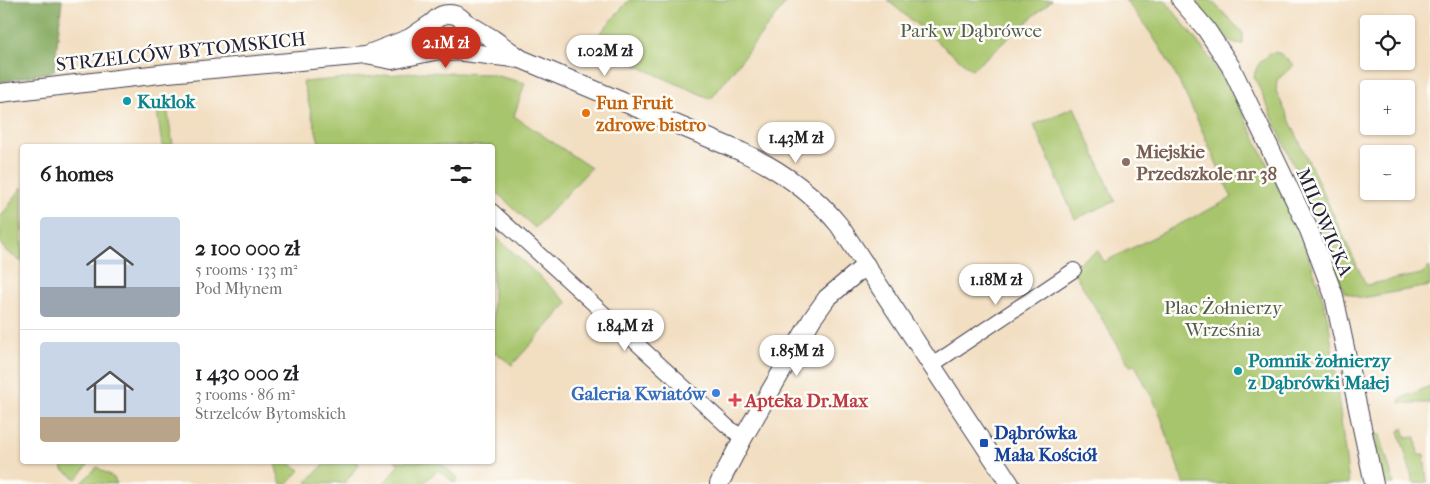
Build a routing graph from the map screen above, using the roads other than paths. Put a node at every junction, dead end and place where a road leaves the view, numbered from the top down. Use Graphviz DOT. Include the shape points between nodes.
graph roads {
  1 [pos="1181,0"];
  2 [pos="450,7"];
  3 [pos="465,22"];
  4 [pos="432,24"];
  5 [pos="447,51"];
  6 [pos="366,54"];
  7 [pos="521,59"];
  8 [pos="0,93"];
  9 [pos="495,214"];
  10 [pos="866,265"];
  11 [pos="1074,270"];
  12 [pos="932,365"];
  13 [pos="743,438"];
  14 [pos="719,484"];
  15 [pos="1010,484"];
  16 [pos="1374,484"];
  1 -- 16 [label="street, MILOWICKA" via="1206,29 1231,67 1309,230 1334,296"];
  2 -- 3 [label="street"];
  2 -- 4 [label="street"];
  3 -- 5 [label="street" via="467,39 462,46"];
  3 -- 7 [label="street"];
  4 -- 5 [label="street" via="429,36 432,44"];
  4 -- 6 [label="street, STRZELCÓW BYTOMSKICH" via="410,38"];
  5 -- 6 [label="street, STRZELCÓW BYTOMSKICH" via="392,60"];
  5 -- 7 [label="street, STRZELCÓW BYTOMSKICH"];
  6 -- 8 [label="street, STRZELCÓW BYTOMSKICH"];
  7 -- 10 [label="street" via="759,160 824,206"];
  9 -- 13 [label="street" via="726,426"];
  10 -- 12 [label="street"];
  10 -- 13 [label="street" via="827,298"];
  11 -- 12 [label="street"];
  12 -- 15 [label="street"];
  13 -- 14 [label="street"];
}
